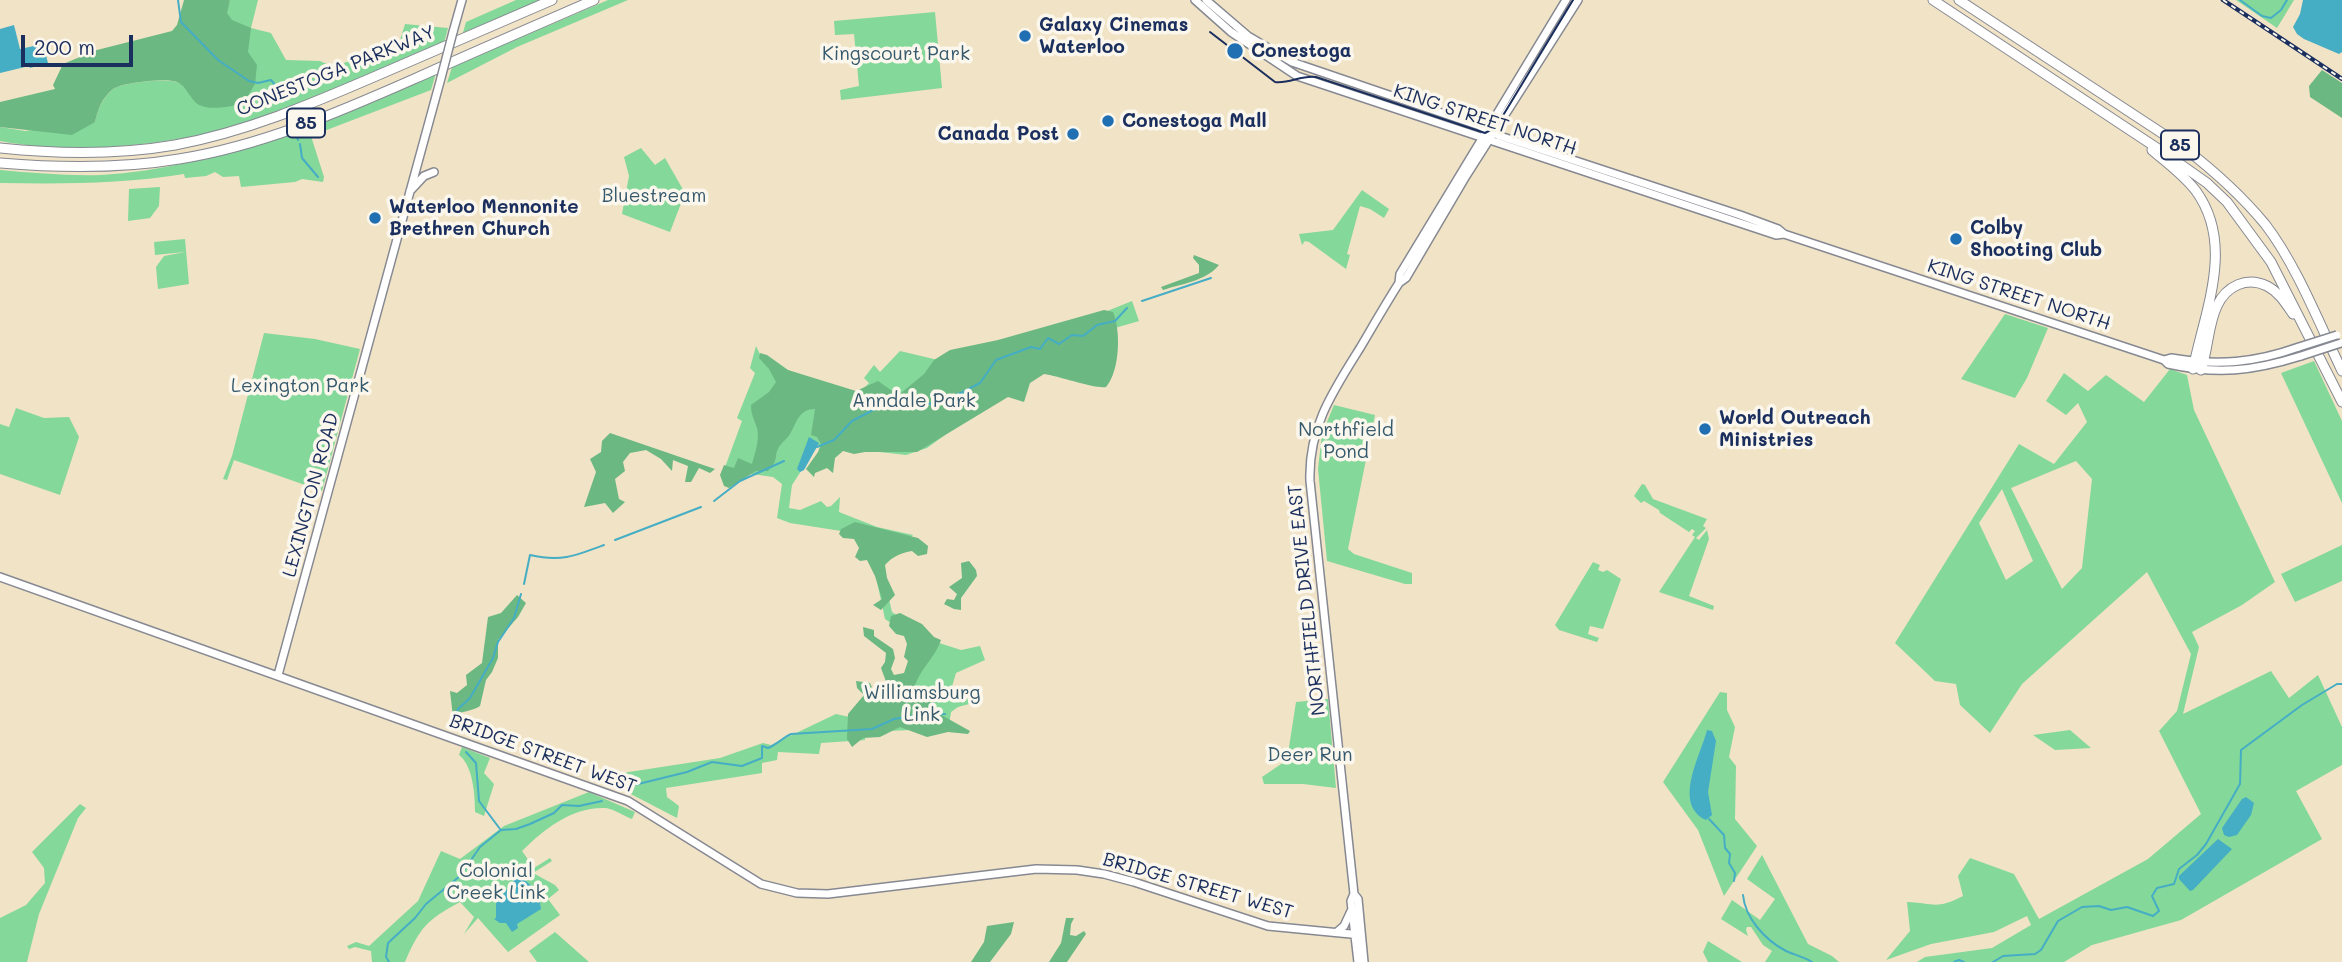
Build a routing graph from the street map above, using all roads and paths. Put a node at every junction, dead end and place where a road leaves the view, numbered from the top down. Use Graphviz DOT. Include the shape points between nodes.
graph roads {
  1 [pos="462,0"];
  2 [pos="552,0"];
  3 [pos="594,0"];
  4 [pos="1199,0"];
  5 [pos="1566,0"];
  6 [pos="1578,0"];
  7 [pos="1933,0"];
  8 [pos="1959,0"];
  9 [pos="2116,121"];
  10 [pos="1487,130"];
  11 [pos="1490,137"];
  12 [pos="0,147"];
  13 [pos="0,163"];
  14 [pos="434,172"];
  15 [pos="410,192"];
  16 [pos="2341,339"];
  17 [pos="2319,354"];
  18 [pos="2198,366"];
  19 [pos="2342,368"];
  20 [pos="2342,402"];
  21 [pos="0,577"];
  22 [pos="278,674"];
  23 [pos="1354,894"];
  24 [pos="1352,908"];
  25 [pos="1336,933"];
  26 [pos="1358,934"];
  27 [pos="1358,962"];
  28 [pos="1364,962"];
  1 -- 15 [label="main road, LEXINGTON ROAD, bridge"];
  2 -- 12 [label="highway, CONESTOGA PARKWAY / 85" via="243,129 125,151 68,153"];
  3 -- 13 [label="highway, CONESTOGA PARKWAY / 85" via="366,100 243,145 112,167"];
  4 -- 10 [label="main road, KING STREET NORTH" via="1292,62"];
  4 -- 11 [label="main road, KING STREET NORTH" via="1231,32 1297,76"];
  5 -- 10 [label="main road"];
  6 -- 11 [label="main road"];
  7 -- 9 [label="highway, 85"];
  8 -- 19 [label="highway, 85" via="2216,173 2270,232"];
  9 -- 17 [label="highway, 85" via="2207,183 2235,211 2272,262"];
  9 -- 18 [label="highway" via="2181,175 2211,219 2216,269"];
  10 -- 11 [label="main road"];
  11 -- 18 [label="main road, KING STREET NORTH" via="1776,235 2164,360"];
  11 -- 23 [label="main road, NORTHFIELD DRIVE EAST" via="1400,274 1399,283 1329,397 1310,456"];
  14 -- 15 [label="main road"];
  15 -- 22 [label="main road, LEXINGTON ROAD"];
  16 -- 18 [label="main road, KING STREET NORTH, bridge" via="2252,369 2221,372"];
  17 -- 18 [label="highway" via="2275,291 2248,282 2228,290 2217,306"];
  17 -- 20 [label="highway"];
  21 -- 22 [label="main road, BRIDGE STREET WEST"];
  22 -- 25 [label="main road, BRIDGE STREET WEST" via="628,801 761,884 797,893 828,894 1036,869 1077,870 1134,882 1268,926"];
  23 -- 24 [label="main road, NORTHFIELD DRIVE EAST"];
  23 -- 26 [label="main road, NORTHFIELD DRIVE EAST"];
  24 -- 25 [label="main road" via="1345,926"];
  24 -- 26 [label="main road, NORTHFIELD DRIVE EAST"];
  25 -- 26 [label="main road, BRIDGE STREET WEST"];
  26 -- 27 [label="main road, NORTHFIELD DRIVE EAST"];
  26 -- 28 [label="main road, NORTHFIELD DRIVE EAST"];
}
